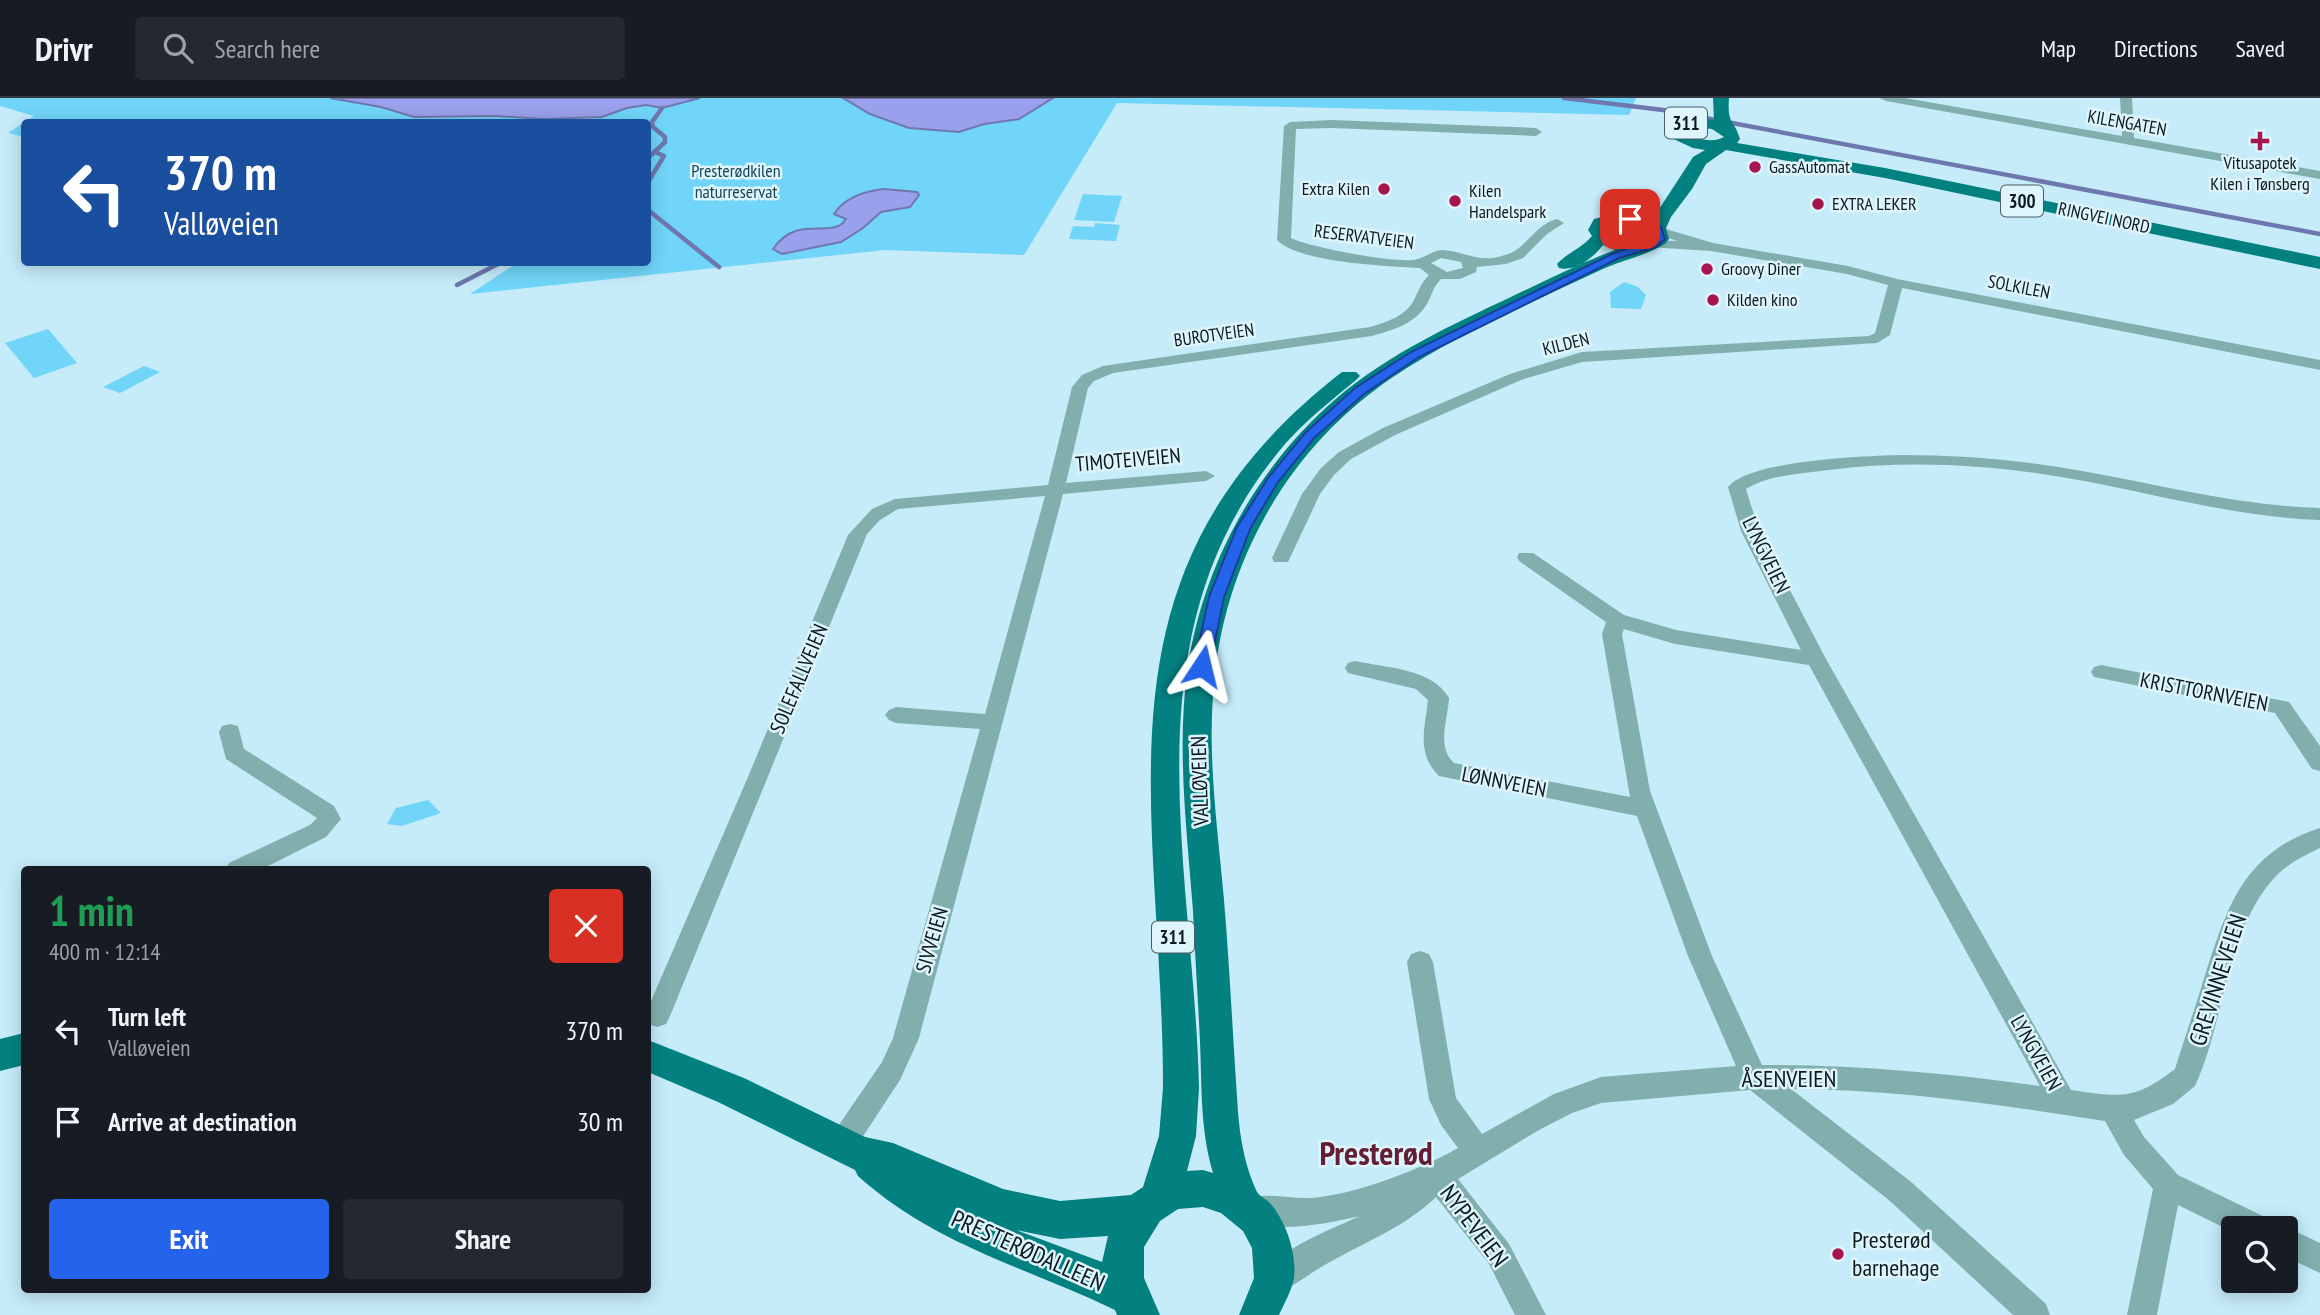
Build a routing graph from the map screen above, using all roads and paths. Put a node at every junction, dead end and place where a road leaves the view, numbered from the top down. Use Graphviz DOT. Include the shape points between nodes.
graph roads {
  1 [pos="1721,98"];
  2 [pos="1886,98"];
  3 [pos="2126,98"];
  4 [pos="1536,132"];
  5 [pos="1724,132"];
  6 [pos="1680,138"];
  7 [pos="2127,141"];
  8 [pos="1679,158"];
  9 [pos="2320,175"];
  10 [pos="1665,185"];
  11 [pos="1619,218"];
  12 [pos="1557,223"];
  13 [pos="1601,237"];
  14 [pos="1653,238"];
  15 [pos="2320,254"];
  16 [pos="1471,263"];
  17 [pos="2320,263"];
  18 [pos="1431,269"];
  19 [pos="1896,283"];
  20 [pos="2320,365"];
  21 [pos="1206,476"];
  22 [pos="1055,489"];
  23 [pos="2320,514"];
  24 [pos="1526,557"];
  25 [pos="1281,558"];
  26 [pos="1617,620"];
  27 [pos="1816,659"];
  28 [pos="1355,668"];
  29 [pos="2101,672"];
  30 [pos="896,715"];
  31 [pos="991,722"];
  32 [pos="230,732"];
  33 [pos="2320,763"];
  34 [pos="1645,808"];
  35 [pos="2320,837"];
  36 [pos="245,866"];
  37 [pos="1420,962"];
  38 [pos="657,1016"];
  39 [pos="21,1050"];
  40 [pos="0,1055"];
  41 [pos="651,1057"];
  42 [pos="1754,1077"];
  43 [pos="2063,1102"];
  44 [pos="2113,1109"];
  45 [pos="851,1149"];
  46 [pos="1479,1152"];
  47 [pos="1437,1176"];
  48 [pos="2168,1185"];
  49 [pos="1149,1206"];
  50 [pos="1246,1206"];
  51 [pos="2233,1216"];
  52 [pos="2298,1248"];
  53 [pos="2320,1258"];
  54 [pos="1134,1306"];
  55 [pos="1263,1306"];
  56 [pos="1531,1315"];
  57 [pos="2035,1315"];
  58 [pos="2141,1315"];
  1 -- 5 [label="main road"];
  2 -- 7 [label="street, KILENGATEN"];
  3 -- 7 [label="street"];
  4 -- 18 [label="street, RESERVATVEIEN" via="1290,126 1284,240 1308,250"];
  5 -- 6 [label="main road, 311" via="1699,145"];
  5 -- 6 [label="main road, 311" via="1697,115 1676,127"];
  5 -- 14 [label="main road, 311" via="1662,216"];
  5 -- 15 [label="main road, RINGVEI NORD / 300"];
  5 -- 17 [label="main road, RINGVEI NORD / 300" via="1885,173"];
  6 -- 8 [label="main road, 311"];
  7 -- 9 [label="street, KILENGATEN"];
  10 -- 11 [label="main road, VALLØVEIEN / 311" via="1649,204"];
  11 -- 13 [label="main road, VALLØVEIEN / 311" via="1600,223"];
  11 -- 14 [label="main road" via="1641,221"];
  12 -- 16 [label="street" via="1545,226 1516,257"];
  13 -- 14 [label="main road" via="1619,245"];
  13 -- 49 [label="main road, VALLØVEIEN / 311" via="1577,259 1412,337 1339,383 1261,458 1227,506 1201,559 1180,622 1168,687 1165,763 1179,1127 1173,1154"];
  14 -- 19 [label="street, SOLKILEN" via="1848,270"];
  14 -- 50 [label="main road, VALLØVEIEN / 311" via="1444,338 1359,391 1286,463 1232,553 1216,597 1202,666 1198,763 1220,1116 1229,1165"];
  16 -- 18 [label="street" via="1464,274"];
  16 -- 18 [label="street" via="1447,254 1429,257"];
  18 -- 22 [label="street, BUROTVEIEN" via="1420,303 1411,314 1372,331 1090,371 1080,387"];
  19 -- 20 [label="street, SOLKILEN"];
  19 -- 25 [label="street, KILDEN" via="1882,335 1872,340 1583,357 1423,416 1336,462 1308,502"];
  21 -- 22 [label="street, TIMOTEIVEIEN"];
  22 -- 31 [label="street, SIVVEIEN"];
  22 -- 38 [label="street, SOLEFALLVEIEN" via="895,504 880,509 867,521 857,535"];
  23 -- 27 [label="street, LYNGVEIEN" via="2250,511 2047,470 1959,461 1838,463 1760,476 1737,487 1750,531"];
  24 -- 26 [label="street"];
  26 -- 27 [label="street" via="1696,641"];
  26 -- 34 [label="street" via="1612,634"];
  27 -- 43 [label="street, LYNGVEIEN"];
  28 -- 34 [label="street, LØNNVEIEN" via="1431,687 1439,698 1433,754 1447,770"];
  29 -- 33 [label="street, KRISTTORNVEIEN" via="2282,707"];
  30 -- 31 [label="street"];
  31 -- 45 [label="street, SIVVEIEN" via="900,1054"];
  32 -- 36 [label="street" via="234,753 326,811 330,819 318,831"];
  34 -- 42 [label="street" via="1700,956"];
  35 -- 44 [label="street, GREVINNEVEIEN" via="2267,870 2237,913 2186,1077 2163,1095 2133,1108"];
  37 -- 46 [label="street" via="1443,1099"];
  39 -- 40 [label="main road"];
  41 -- 45 [label="main road, PRESTERØDALLEEN" via="731,1090"];
  42 -- 43 [label="street, ÅSENVEIEN" via="1830,1077 1975,1089"];
  42 -- 46 [label="street, ÅSENVEIEN" via="1601,1090 1564,1102"];
  42 -- 57 [label="street" via="1900,1191"];
  43 -- 44 [label="street, ÅSENVEIEN"];
  44 -- 48 [label="street" via="2134,1146"];
  45 -- 49 [label="main road, PRESTERØDALLEEN" via="1037,1217 1060,1220"];
  45 -- 54 [label="main road, PRESTERØDALLEEN" via="933,1208 1016,1250 1092,1278"];
  46 -- 47 [label="street, ÅSENVEIEN"];
  47 -- 50 [label="street, ÅSENVEIEN" via="1350,1205 1313,1212"];
  47 -- 55 [label="street, ÅSENVEIEN" via="1406,1207 1323,1249"];
  47 -- 56 [label="street, NYPEVEIEN" via="1499,1254"];
  48 -- 51 [label="street"];
  48 -- 58 [label="street"];
  49 -- 50 [label="main road, PRESTERØDALLEEN" via="1191,1187 1225,1193"];
  49 -- 54 [label="main road, 311" via="1130,1228 1121,1261"];
  50 -- 55 [label="main road, 311" via="1272,1242 1275,1261"];
  52 -- 53 [label="street"];
}
